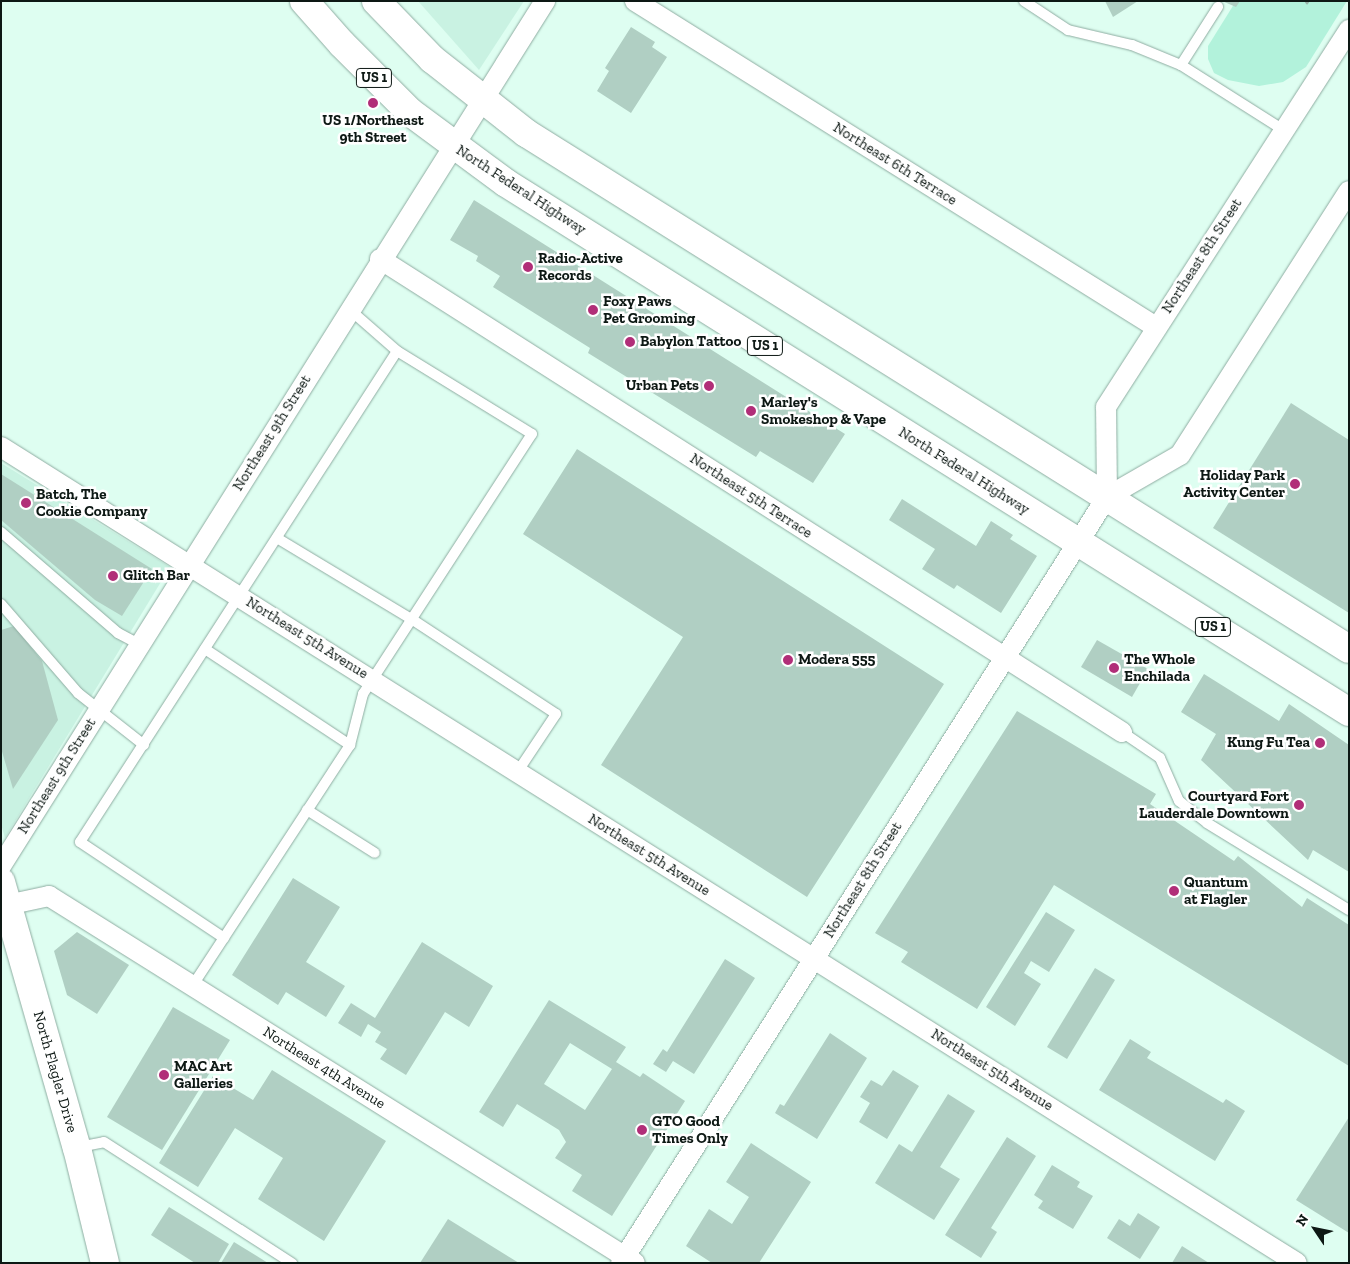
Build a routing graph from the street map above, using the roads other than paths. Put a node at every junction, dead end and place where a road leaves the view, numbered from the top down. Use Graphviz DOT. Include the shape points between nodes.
graph roads {
  1 [pos="304,1"];
  2 [pos="376,1"];
  3 [pos="545,1"];
  4 [pos="635,1"];
  5 [pos="1024,1"];
  6 [pos="1218,7"];
  7 [pos="1349,30"];
  8 [pos="1181,65"];
  9 [pos="482,100"];
  10 [pos="1282,129"];
  11 [pos="453,146"];
  12 [pos="1349,191"];
  13 [pos="380,259"];
  14 [pos="349,309"];
  15 [pos="1156,328"];
  16 [pos="397,351"];
  17 [pos="1,447"];
  18 [pos="1107,498"];
  19 [pos="1,532"];
  20 [pos="277,538"];
  21 [pos="1078,542"];
  22 [pos="190,564"];
  23 [pos="240,596"];
  24 [pos="1,604"];
  25 [pos="412,620"];
  26 [pos="139,644"];
  27 [pos="205,649"];
  28 [pos="1349,649"];
  29 [pos="1002,657"];
  30 [pos="372,680"];
  31 [pos="97,710"];
  32 [pos="1349,712"];
  33 [pos="1122,732"];
  34 [pos="144,745"];
  35 [pos="350,745"];
  36 [pos="518,771"];
  37 [pos="306,810"];
  38 [pos="375,853"];
  39 [pos="1,866"];
  40 [pos="4,893"];
  41 [pos="1349,910"];
  42 [pos="224,938"];
  43 [pos="814,959"];
  44 [pos="193,986"];
  45 [pos="78,1148"];
  46 [pos="627,1261"];
  47 [pos="105,1263"];
  48 [pos="292,1263"];
  49 [pos="1297,1263"];
  1 -- 11 [label="main road, North Federal Highway / US 1" via="376,81"];
  2 -- 9 [label="main road" via="432,58"];
  3 -- 9 [label="street, Northeast 9th Street"];
  4 -- 15 [label="street, Northeast 6th Terrace"];
  5 -- 8 [label="lane" via="1068,30 1132,45"];
  6 -- 8 [label="lane"];
  7 -- 10 [label="street, Northeast 8th Street"];
  8 -- 10 [label="lane"];
  9 -- 11 [label="street, Northeast 9th Street"];
  9 -- 18 [label="main road" via="526,134"];
  10 -- 15 [label="street, Northeast 8th Street"];
  11 -- 13 [label="street, Northeast 9th Street"];
  11 -- 21 [label="main road, North Federal Highway / US 1" via="506,183"];
  12 -- 18 [label="street, Northeast 8th Street" via="1180,455"];
  13 -- 14 [label="street, Northeast 9th Street"];
  13 -- 29 [label="street, Northeast 5th Terrace"];
  14 -- 16 [label="lane"];
  14 -- 22 [label="street, Northeast 9th Street"];
  15 -- 18 [label="street, Northeast 8th Street" via="1106,407"];
  16 -- 20 [label="lane"];
  16 -- 25 [label="lane" via="532,434"];
  17 -- 22 [label="street, Northeast 5th Avenue"];
  18 -- 21 [label="street, Northeast 8th Street"];
  18 -- 28 [label="main road"];
  19 -- 26 [label="lane" via="118,632"];
  20 -- 23 [label="lane"];
  20 -- 25 [label="lane"];
  21 -- 29 [label="street, Northeast 8th Street"];
  21 -- 32 [label="main road, North Federal Highway / US 1"];
  22 -- 23 [label="street, Northeast 5th Avenue"];
  22 -- 26 [label="street, Northeast 9th Street"];
  23 -- 27 [label="lane"];
  23 -- 30 [label="street, Northeast 5th Avenue"];
  24 -- 31 [label="lane" via="78,694"];
  25 -- 30 [label="lane"];
  25 -- 36 [label="lane" via="556,714"];
  26 -- 31 [label="street, Northeast 9th Street"];
  27 -- 34 [label="lane"];
  27 -- 35 [label="lane"];
  29 -- 33 [label="street, Northeast 5th Terrace"];
  29 -- 43 [label="street, Northeast 8th Street"];
  30 -- 35 [label="lane" via="363,694"];
  30 -- 36 [label="street, Northeast 5th Avenue"];
  31 -- 34 [label="lane"];
  31 -- 39 [label="street, Northeast 9th Street"];
  33 -- 41 [label="lane" via="1160,758 1179,801 1207,823"];
  34 -- 42 [label="lane" via="80,842"];
  35 -- 37 [label="lane"];
  36 -- 43 [label="street, Northeast 5th Avenue"];
  37 -- 38 [label="lane"];
  37 -- 42 [label="lane"];
  40 -- 44 [label="street, Northeast 4th Avenue" via="49,896"];
  40 -- 45 [label="main road, North Flagler Drive"];
  42 -- 44 [label="lane"];
  43 -- 46 [label="street, Northeast 8th Street"];
  43 -- 49 [label="street, Northeast 5th Avenue"];
  44 -- 46 [label="street, Northeast 4th Avenue"];
  45 -- 47 [label="main road, North Flagler Drive"];
  45 -- 48 [label="lane" via="104,1142"];
}
